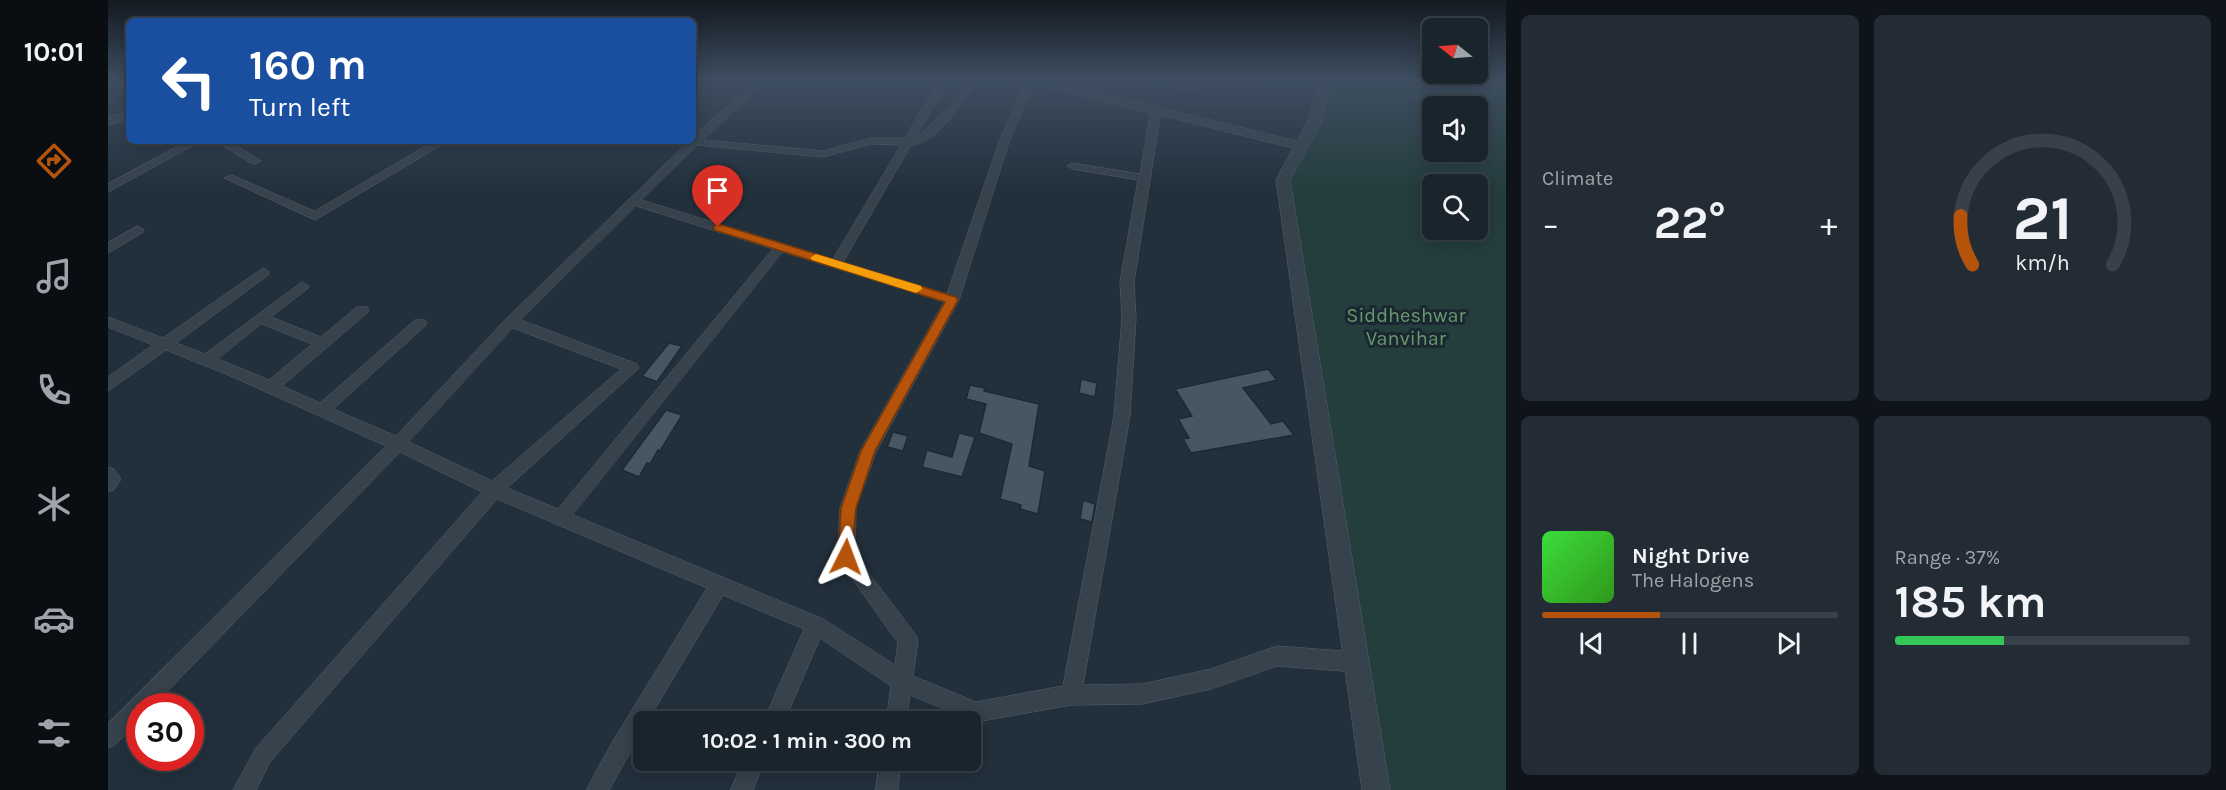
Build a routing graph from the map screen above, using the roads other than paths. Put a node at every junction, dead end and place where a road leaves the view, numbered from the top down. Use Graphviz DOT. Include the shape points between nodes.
graph roads {
  1 [pos="723,116"];
  2 [pos="922,116"];
  3 [pos="946,116"];
  4 [pos="1015,116"];
  5 [pos="1155,116"];
  6 [pos="1180,116"];
  7 [pos="1316,116"];
  8 [pos="126,117"];
  9 [pos="108,121"];
  10 [pos="696,140"];
  11 [pos="696,142"];
  12 [pos="906,142"];
  13 [pos="190,144"];
  14 [pos="226,144"];
  15 [pos="432,144"];
  16 [pos="692,144"];
  17 [pos="1301,146"];
  18 [pos="255,161"];
  19 [pos="1073,166"];
  20 [pos="230,178"];
  21 [pos="1144,178"];
  22 [pos="108,189"];
  23 [pos="634,202"];
  24 [pos="138,230"];
  25 [pos="781,247"];
  26 [pos="108,249"];
  27 [pos="836,264"];
  28 [pos="263,272"];
  29 [pos="302,286"];
  30 [pos="952,300"];
  31 [pos="362,310"];
  32 [pos="260,318"];
  33 [pos="108,322"];
  34 [pos="511,322"];
  35 [pos="420,323"];
  36 [pos="165,344"];
  37 [pos="323,344"];
  38 [pos="207,360"];
  39 [pos="108,385"];
  40 [pos="271,387"];
  41 [pos="322,410"];
  42 [pos="398,444"];
  43 [pos="108,474"];
  44 [pos="108,485"];
  45 [pos="494,490"];
  46 [pos="562,518"];
  47 [pos="719,584"];
  48 [pos="816,625"];
  49 [pos="1356,662"];
  50 [pos="901,681"];
  51 [pos="1071,695"];
  52 [pos="778,711"];
  53 [pos="897,711"];
  54 [pos="109,735"];
  55 [pos="750,771"];
  56 [pos="890,771"];
  57 [pos="244,790"];
  58 [pos="597,790"];
  59 [pos="742,790"];
  60 [pos="887,790"];
  61 [pos="1376,790"];
  1 -- 10 [label="street"];
  2 -- 12 [label="street"];
  3 -- 12 [label="street" via="918,142"];
  4 -- 30 [label="street"];
  5 -- 21 [label="street"];
  6 -- 17 [label="street"];
  7 -- 17 [label="street"];
  8 -- 9 [label="street"];
  11 -- 12 [label="street" via="823,154 871,141"];
  12 -- 27 [label="street"];
  13 -- 22 [label="street"];
  14 -- 18 [label="street"];
  15 -- 20 [label="street" via="315,216"];
  16 -- 23 [label="street"];
  17 -- 49 [label="street" via="1283,180"];
  19 -- 21 [label="street"];
  21 -- 51 [label="street" via="1126,282 1129,318 1122,417"];
  23 -- 25 [label="street"];
  23 -- 34 [label="street"];
  24 -- 26 [label="street"];
  25 -- 27 [label="street"];
  25 -- 46 [label="street"];
  27 -- 30 [label="street"];
  28 -- 36 [label="street"];
  29 -- 32 [label="street"];
  30 -- 50 [label="street" via="868,451 848,508 846,557 908,641"];
  31 -- 37 [label="street"];
  32 -- 37 [label="street"];
  32 -- 38 [label="street"];
  33 -- 36 [label="street"];
  34 -- 42 [label="street"];
  34 -- 45 [label="street" via="632,368"];
  35 -- 41 [label="street"];
  36 -- 38 [label="street"];
  36 -- 39 [label="street"];
  37 -- 40 [label="street"];
  38 -- 40 [label="street"];
  40 -- 41 [label="street"];
  41 -- 42 [label="street"];
  42 -- 45 [label="street"];
  42 -- 54 [label="street"];
  43 -- 44 [label="street" via="113,479"];
  45 -- 46 [label="street"];
  45 -- 57 [label="street" via="263,755"];
  46 -- 47 [label="street"];
  47 -- 48 [label="street"];
  47 -- 58 [label="street"];
  48 -- 50 [label="street"];
  48 -- 52 [label="street"];
  49 -- 51 [label="street" via="1277,656 1211,679 1142,694"];
  49 -- 61 [label="street"];
  50 -- 51 [label="street" via="976,712"];
  50 -- 53 [label="street"];
  55 -- 59 [label="street"];
  56 -- 60 [label="street"];
}
